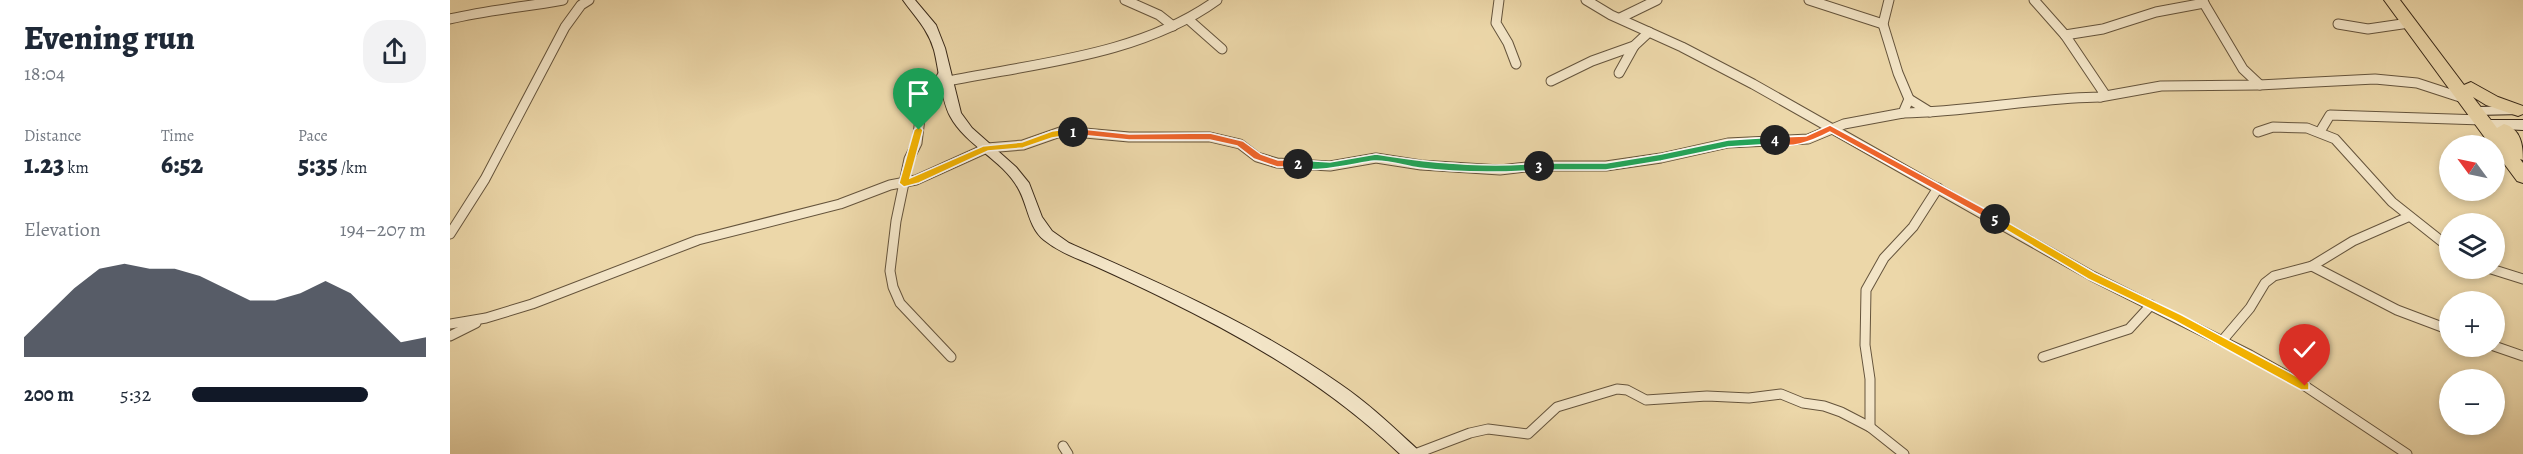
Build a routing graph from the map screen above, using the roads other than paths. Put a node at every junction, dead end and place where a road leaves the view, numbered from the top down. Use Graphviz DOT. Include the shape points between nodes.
graph roads {
  1 [pos="563,0"];
  2 [pos="909,0"];
  3 [pos="1125,0"];
  4 [pos="1217,0"];
  5 [pos="1499,0"];
  6 [pos="1586,0"];
  7 [pos="1657,0"];
  8 [pos="1809,0"];
  9 [pos="1889,0"];
  10 [pos="2034,0"];
  11 [pos="2392,0"];
  12 [pos="2406,0"];
  13 [pos="2203,1"];
  14 [pos="583,2"];
  15 [pos="1620,18"];
  16 [pos="450,19"];
  17 [pos="1188,19"];
  18 [pos="2409,23"];
  19 [pos="1883,24"];
  20 [pos="2338,24"];
  21 [pos="1173,26"];
  22 [pos="1649,32"];
  23 [pos="2065,35"];
  24 [pos="1634,46"];
  25 [pos="1222,49"];
  26 [pos="1516,64"];
  27 [pos="1619,73"];
  28 [pos="946,76"];
  29 [pos="1551,81"];
  30 [pos="2260,85"];
  31 [pos="2100,97"];
  32 [pos="1909,99"];
  33 [pos="2481,111"];
  34 [pos="1930,112"];
  35 [pos="1902,113"];
  36 [pos="2522,119"];
  37 [pos="1830,128"];
  38 [pos="2321,130"];
  39 [pos="2258,132"];
  40 [pos="987,148"];
  41 [pos="2520,151"];
  42 [pos="2523,176"];
  43 [pos="904,183"];
  44 [pos="1938,188"];
  45 [pos="2408,217"];
  46 [pos="450,234"];
  47 [pos="2439,240"];
  48 [pos="2312,266"];
  49 [pos="2505,273"];
  50 [pos="2523,279"];
  51 [pos="2151,305"];
  52 [pos="486,318"];
  53 [pos="450,324"];
  54 [pos="2439,326"];
  55 [pos="450,336"];
  56 [pos="2222,341"];
  57 [pos="2505,350"];
  58 [pos="2523,356"];
  59 [pos="951,357"];
  60 [pos="2043,357"];
  61 [pos="1870,427"];
  62 [pos="1413,454"];
  63 [pos="1904,454"];
  64 [pos="2407,454"];
  1 -- 16 [label="street"];
  2 -- 28 [label="street" via="930,25"];
  3 -- 21 [label="street" via="1159,15"];
  4 -- 17 [label="street"];
  5 -- 26 [label="street" via="1496,23"];
  6 -- 15 [label="street"];
  7 -- 15 [label="street"];
  8 -- 19 [label="street"];
  9 -- 19 [label="street"];
  10 -- 23 [label="street"];
  11 -- 18 [label="highway"];
  12 -- 33 [label="highway"];
  13 -- 23 [label="street" via="2103,29"];
  13 -- 30 [label="street" via="2243,69"];
  14 -- 46 [label="street" via="565,27 485,179"];
  15 -- 22 [label="street"];
  17 -- 21 [label="street"];
  17 -- 25 [label="street"];
  18 -- 20 [label="street" via="2368,29"];
  18 -- 33 [label="highway"];
  19 -- 32 [label="street"];
  21 -- 28 [label="street" via="1119,44"];
  22 -- 24 [label="street"];
  22 -- 37 [label="street" via="1714,63"];
  23 -- 31 [label="street" via="2103,89"];
  24 -- 27 [label="street"];
  24 -- 29 [label="street"];
  28 -- 40 [label="street" via="955,114"];
  28 -- 43 [label="street" via="938,79 921,110"];
  30 -- 31 [label="street" via="2168,84 2130,88"];
  30 -- 33 [label="street" via="2358,80 2410,82"];
  31 -- 34 [label="street" via="2054,98"];
  32 -- 34 [label="street"];
  32 -- 35 [label="street"];
  33 -- 36 [label="street"];
  33 -- 36 [label="street"];
  33 -- 36 [label="highway" via="2492,101"];
  33 -- 38 [label="street" via="2330,115"];
  33 -- 41 [label="highway"];
  33 -- 42 [label="highway"];
  34 -- 35 [label="street"];
  35 -- 37 [label="street"];
  36 -- 41 [label="highway"];
  37 -- 40 [label="street" via="1800,140 1728,143 1606,166 1500,170 1376,158 1330,166 1277,163 1257,157 1240,144 1210,136 1129,137 1063,132 1023,145"];
  37 -- 44 [label="street"];
  38 -- 39 [label="street" via="2299,126"];
  38 -- 45 [label="street" via="2340,143"];
  40 -- 43 [label="street"];
  40 -- 62 [label="street" via="1024,186 1036,219 1047,235 1064,247 1238,328 1352,401"];
  43 -- 52 [label="street" via="840,204 698,240 571,291"];
  43 -- 59 [label="street" via="892,251 893,287 900,303"];
  44 -- 51 [label="street"];
  44 -- 61 [label="street" via="1913,227 1884,258 1866,290"];
  45 -- 47 [label="street"];
  45 -- 48 [label="street" via="2353,241"];
  48 -- 54 [label="street" via="2397,310"];
  48 -- 56 [label="street" via="2274,276 2265,283"];
  49 -- 50 [label="street"];
  51 -- 56 [label="street"];
  51 -- 60 [label="street" via="2129,329"];
  52 -- 53 [label="street"];
  52 -- 55 [label="street"];
  56 -- 64 [label="street" via="2305,386"];
  57 -- 58 [label="street"];
  61 -- 62 [label="street" via="1841,412 1803,404 1781,394 1653,400 1617,389 1557,407 1528,434 1488,429"];
  61 -- 63 [label="street"];
}
